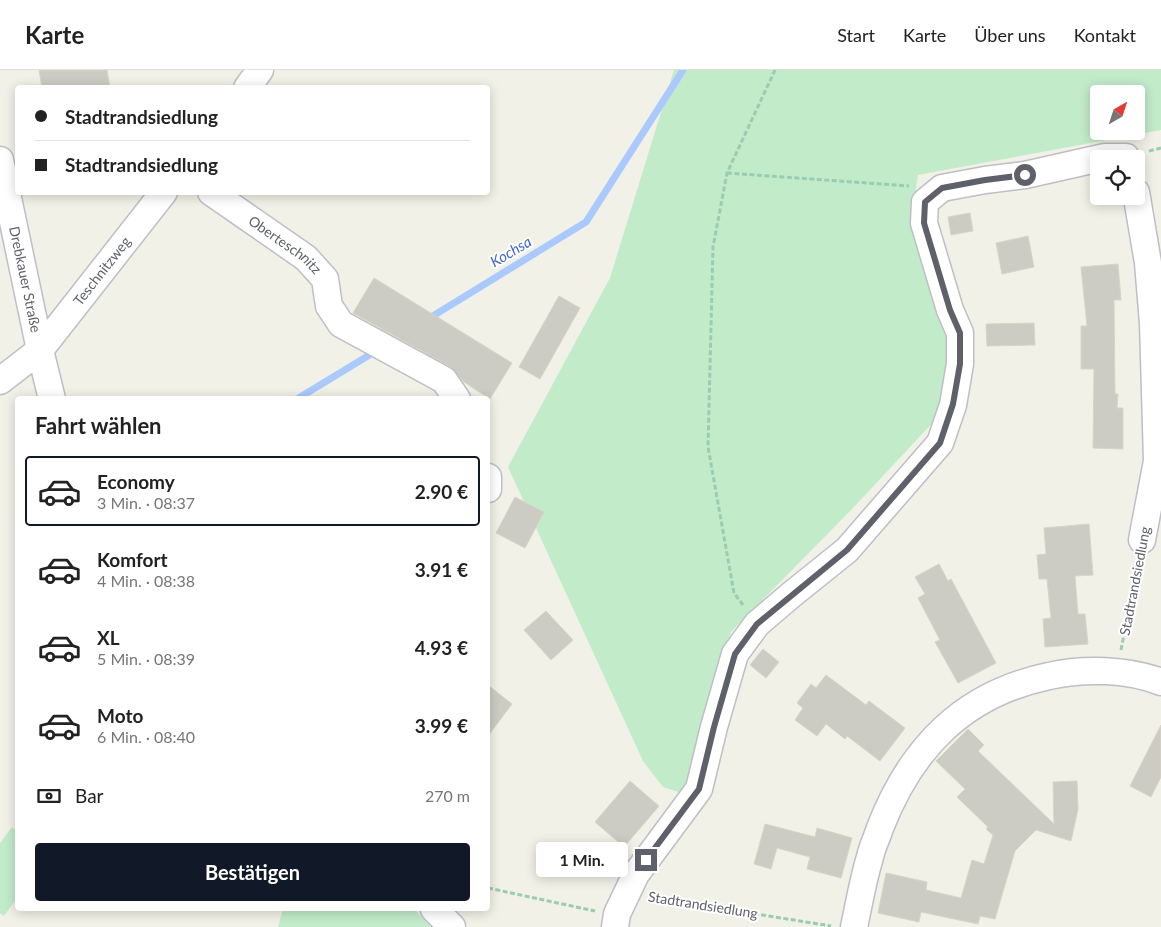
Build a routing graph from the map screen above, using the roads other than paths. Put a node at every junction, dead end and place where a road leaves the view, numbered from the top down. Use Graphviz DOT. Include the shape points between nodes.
graph roads {
  1 [pos="260,70"];
  2 [pos="249,85"];
  3 [pos="0,160"];
  4 [pos="1090,160"];
  5 [pos="162,195"];
  6 [pos="215,195"];
  7 [pos="1138,205"];
  8 [pos="40,350"];
  9 [pos="0,381"];
  10 [pos="51,396"];
  11 [pos="456,396"];
  12 [pos="1142,540"];
  13 [pos="1161,682"];
  14 [pos="436,911"];
  15 [pos="620,911"];
  16 [pos="452,927"];
  17 [pos="854,927"];
  1 -- 2 [label="street"];
  3 -- 8 [label="street, Drebkauer Straße"];
  4 -- 15 [label="street, Stadtrandsiedlung" via="1025,175 942,188 925,202 924,223 960,333 960,364 953,404 940,443 847,550 757,624 735,654 699,789 636,874"];
  5 -- 8 [label="street, Teschnitzweg"];
  6 -- 11 [label="street, Oberteschnitz" via="306,258 325,279 329,306 341,324 444,380"];
  7 -- 12 [label="street, Stadtrandsiedlung" via="1148,263 1153,323 1157,461"];
  8 -- 9 [label="street, Teschnitzweg"];
  8 -- 10 [label="street, Drebkauer Straße"];
  13 -- 17 [label="street" via="1117,672 1066,672 1005,689 961,714 910,766 890,802 870,856"];
  14 -- 16 [label="street"];
}
